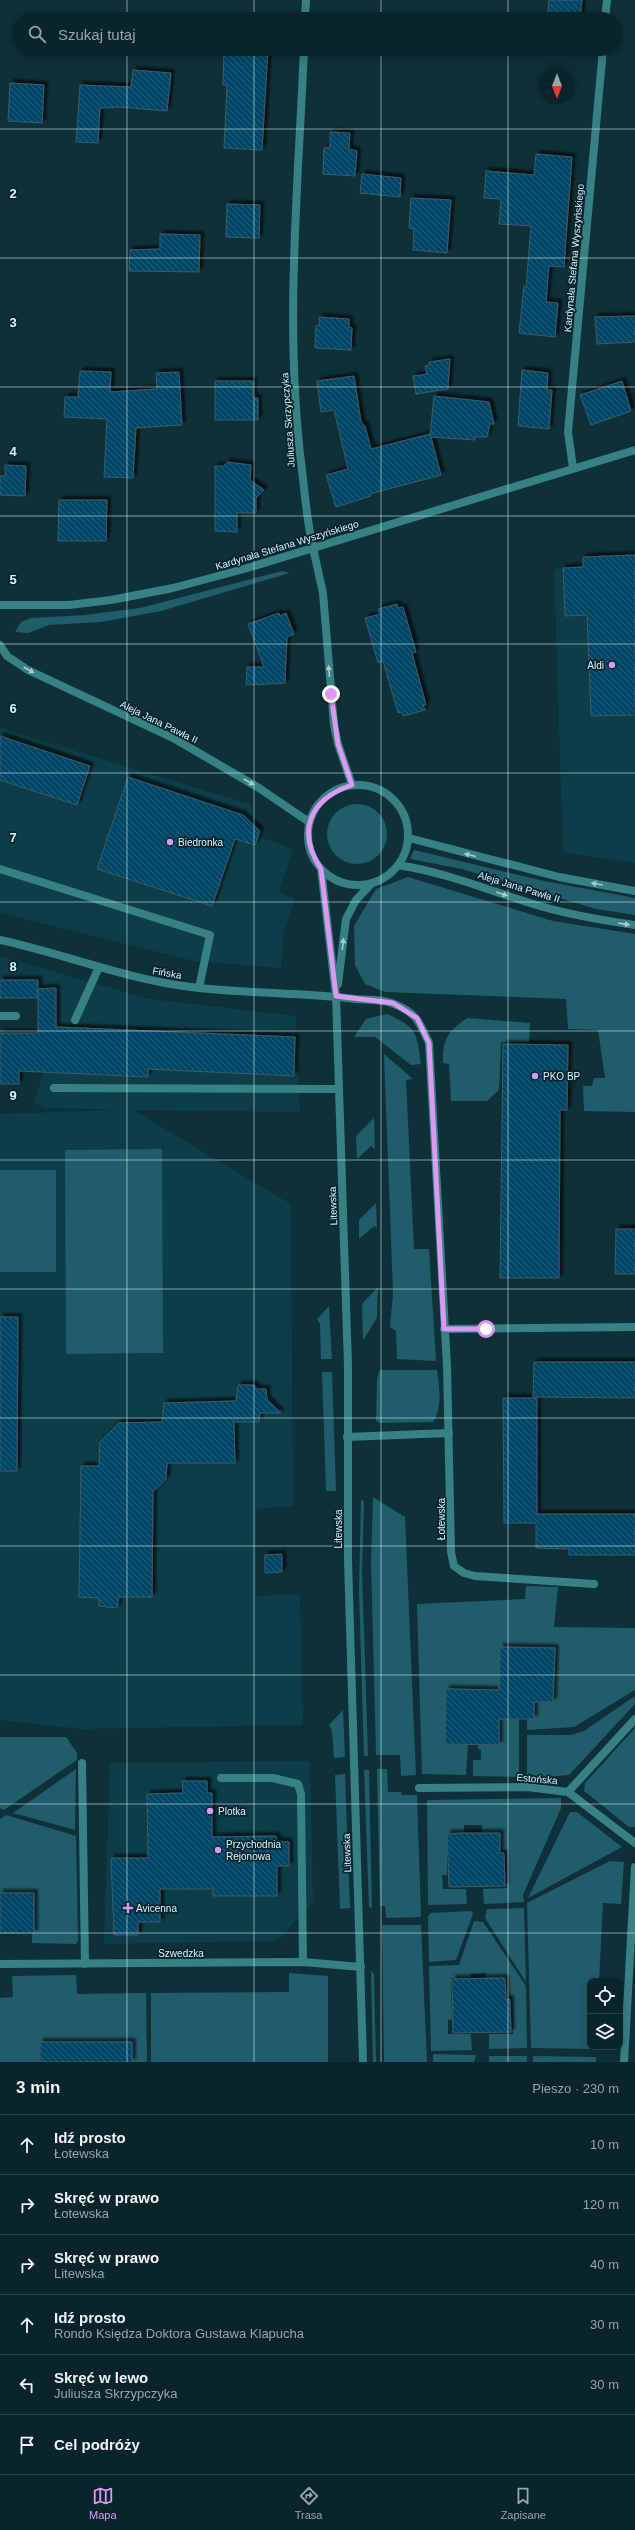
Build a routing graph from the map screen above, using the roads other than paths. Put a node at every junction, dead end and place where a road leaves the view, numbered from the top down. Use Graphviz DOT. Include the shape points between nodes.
graph roads {
  1 [pos="306,0"];
  2 [pos="607,0"];
  3 [pos="305,12"];
  4 [pos="606,12"];
  5 [pos="304,56"];
  6 [pos="602,56"];
  7 [pos="635,450"];
  8 [pos="572,468"];
  9 [pos="313,548"];
  10 [pos="0,605"];
  11 [pos="0,645"];
  12 [pos="352,785"];
  13 [pos="309,822"];
  14 [pos="409,838"];
  15 [pos="398,865"];
  16 [pos="0,869"];
  17 [pos="321,869"];
  18 [pos="372,882"];
  19 [pos="635,891"];
  20 [pos="635,926"];
  21 [pos="0,940"];
  22 [pos="98,967"];
  23 [pos="199,988"];
  24 [pos="336,996"];
  25 [pos="0,1016"];
  26 [pos="16,1016"];
  27 [pos="75,1020"];
  28 [pos="54,1088"];
  29 [pos="339,1089"];
  30 [pos="635,1327"];
  31 [pos="444,1329"];
  32 [pos="449,1433"];
  33 [pos="348,1437"];
  34 [pos="594,1584"];
  35 [pos="635,1719"];
  36 [pos="82,1762"];
  37 [pos="221,1778"];
  38 [pos="419,1788"];
  39 [pos="568,1792"];
  40 [pos="635,1843"];
  41 [pos="635,1867"];
  42 [pos="303,1962"];
  43 [pos="0,1964"];
  44 [pos="85,1964"];
  45 [pos="361,1967"];
  46 [pos="363,2062"];
  47 [pos="624,2062"];
  1 -- 3 [label="street"];
  2 -- 4 [label="street"];
  5 -- 9 [label="street, Juliusza Skrzypczyka" via="293,354 294,403"];
  6 -- 8 [label="street, Kardynała Stefana Wyszyńskiego" via="568,432"];
  7 -- 8 [label="street, Kardynała Stefana Wyszyńskiego"];
  8 -- 9 [label="street, Kardynała Stefana Wyszyńskiego"];
  9 -- 10 [label="street, Kardynała Stefana Wyszyńskiego" via="173,588 111,600 69,605"];
  12 -- 9 [label="street, Juliusza Skrzypczyka, one-way" via="334,725 323,593"];
  11 -- 13 [label="street, Aleja Jana Pawła II, one-way" via="7,656 28,670 175,739 259,788"];
  12 -- 13 [label="street" via="333,791 318,804"];
  12 -- 14 [label="street" via="368,786 383,791 395,802 404,815"];
  13 -- 17 [label="street" via="308,838 312,855"];
  14 -- 15 [label="street"];
  19 -- 14 [label="street, Aleja Jana Pawła II, one-way" via="560,877"];
  15 -- 18 [label="street" via="389,874"];
  15 -- 20 [label="street, Aleja Jana Pawła II, one-way" via="433,870 531,904"];
  16 -- 23 [label="street" via="210,935"];
  17 -- 18 [label="street" via="335,879 353,884"];
  17 -- 24 [label="street, Litewska"];
  24 -- 18 [label="street, Litewska, one-way" via="346,919 356,900"];
  21 -- 22 [label="street, Fińska" via="51,951"];
  22 -- 23 [label="street, Fińska" via="158,982"];
  22 -- 27 [label="street"];
  23 -- 24 [label="street, Fińska"];
  24 -- 29 [label="street, Litewska"];
  24 -- 31 [label="street, Łotewska" via="393,1003 417,1018 429,1043"];
  25 -- 26 [label="street"];
  28 -- 29 [label="street"];
  29 -- 33 [label="street, Litewska"];
  30 -- 31 [label="street"];
  31 -- 32 [label="street, Łotewska"];
  32 -- 33 [label="street"];
  32 -- 34 [label="street, Łotewska" via="451,1552 454,1566 464,1573 475,1576"];
  33 -- 45 [label="street, Litewska" via="348,1560"];
  35 -- 39 [label="street"];
  36 -- 44 [label="street"];
  37 -- 42 [label="street" via="273,1778 298,1784 301,1794"];
  38 -- 39 [label="street, Estońska" via="527,1787"];
  39 -- 40 [label="street, Estońska"];
  41 -- 47 [label="street"];
  42 -- 44 [label="street, Szwedzka"];
  42 -- 45 [label="street, Szwedzka"];
  43 -- 44 [label="street, Szwedzka"];
  45 -- 46 [label="street, Litewska"];
}
